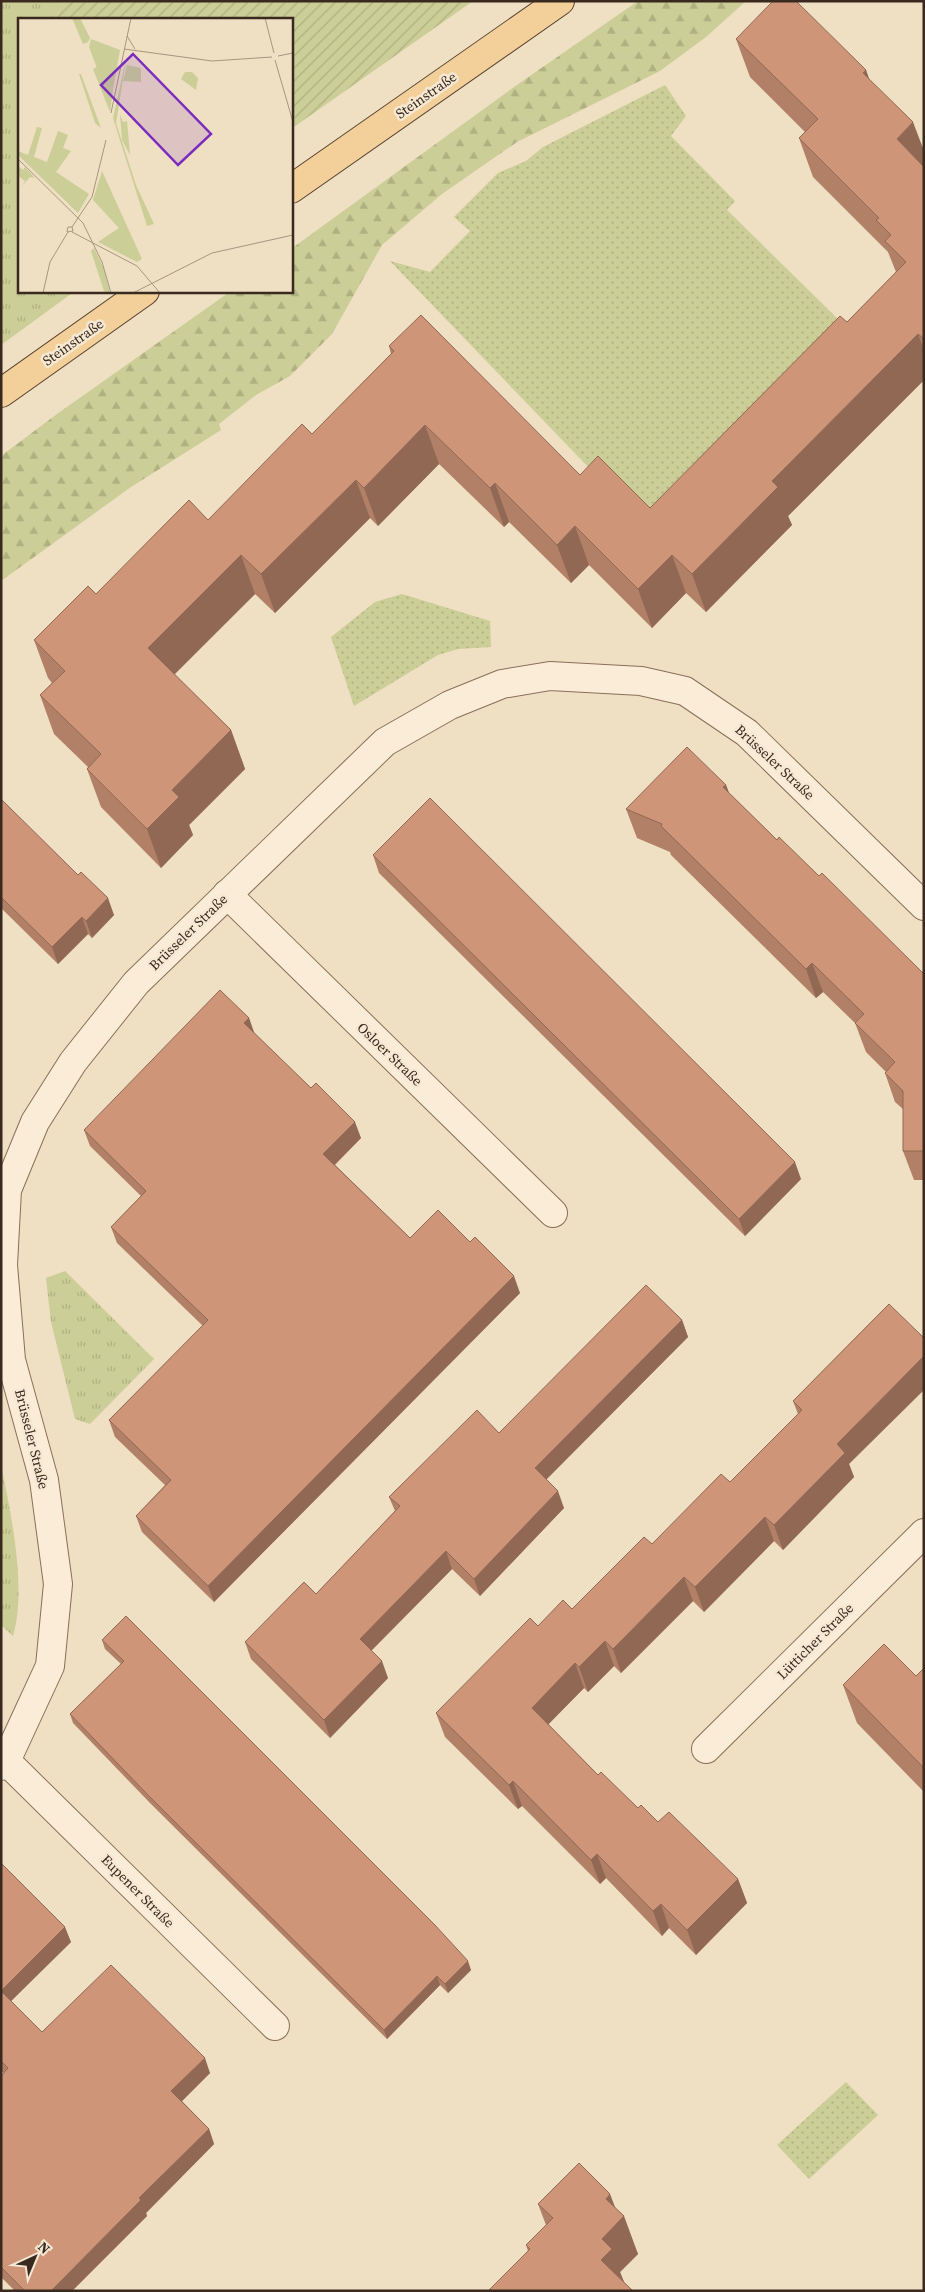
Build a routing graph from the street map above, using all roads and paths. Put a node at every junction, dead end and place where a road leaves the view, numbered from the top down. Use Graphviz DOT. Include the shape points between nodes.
graph roads {
  1 [pos="560,1"];
  2 [pos="292,188"];
  3 [pos="144,292"];
  4 [pos="1,393"];
  5 [pos="227,894"];
  6 [pos="924,906"];
  7 [pos="553,1213"];
  8 [pos="924,1533"];
  9 [pos="706,1749"];
  10 [pos="3,1761"];
  11 [pos="275,2026"];
  1 -- 2 [label="main road, Steinstraße"];
  3 -- 4 [label="main road, Steinstraße"];
  5 -- 6 [label="street, Brüsseler Straße" via="385,742 450,705 502,684 550,676 641,681 684,691 747,733"];
  5 -- 7 [label="street, Osloer Straße"];
  5 -- 10 [label="street, Brüsseler Straße" via="136,983 73,1062 35,1122 8,1190 3,1265 11,1360 44,1480 58,1584 50,1666"];
  8 -- 9 [label="street, Lütticher Straße"];
  10 -- 11 [label="street, Eupener Straße"];
}
